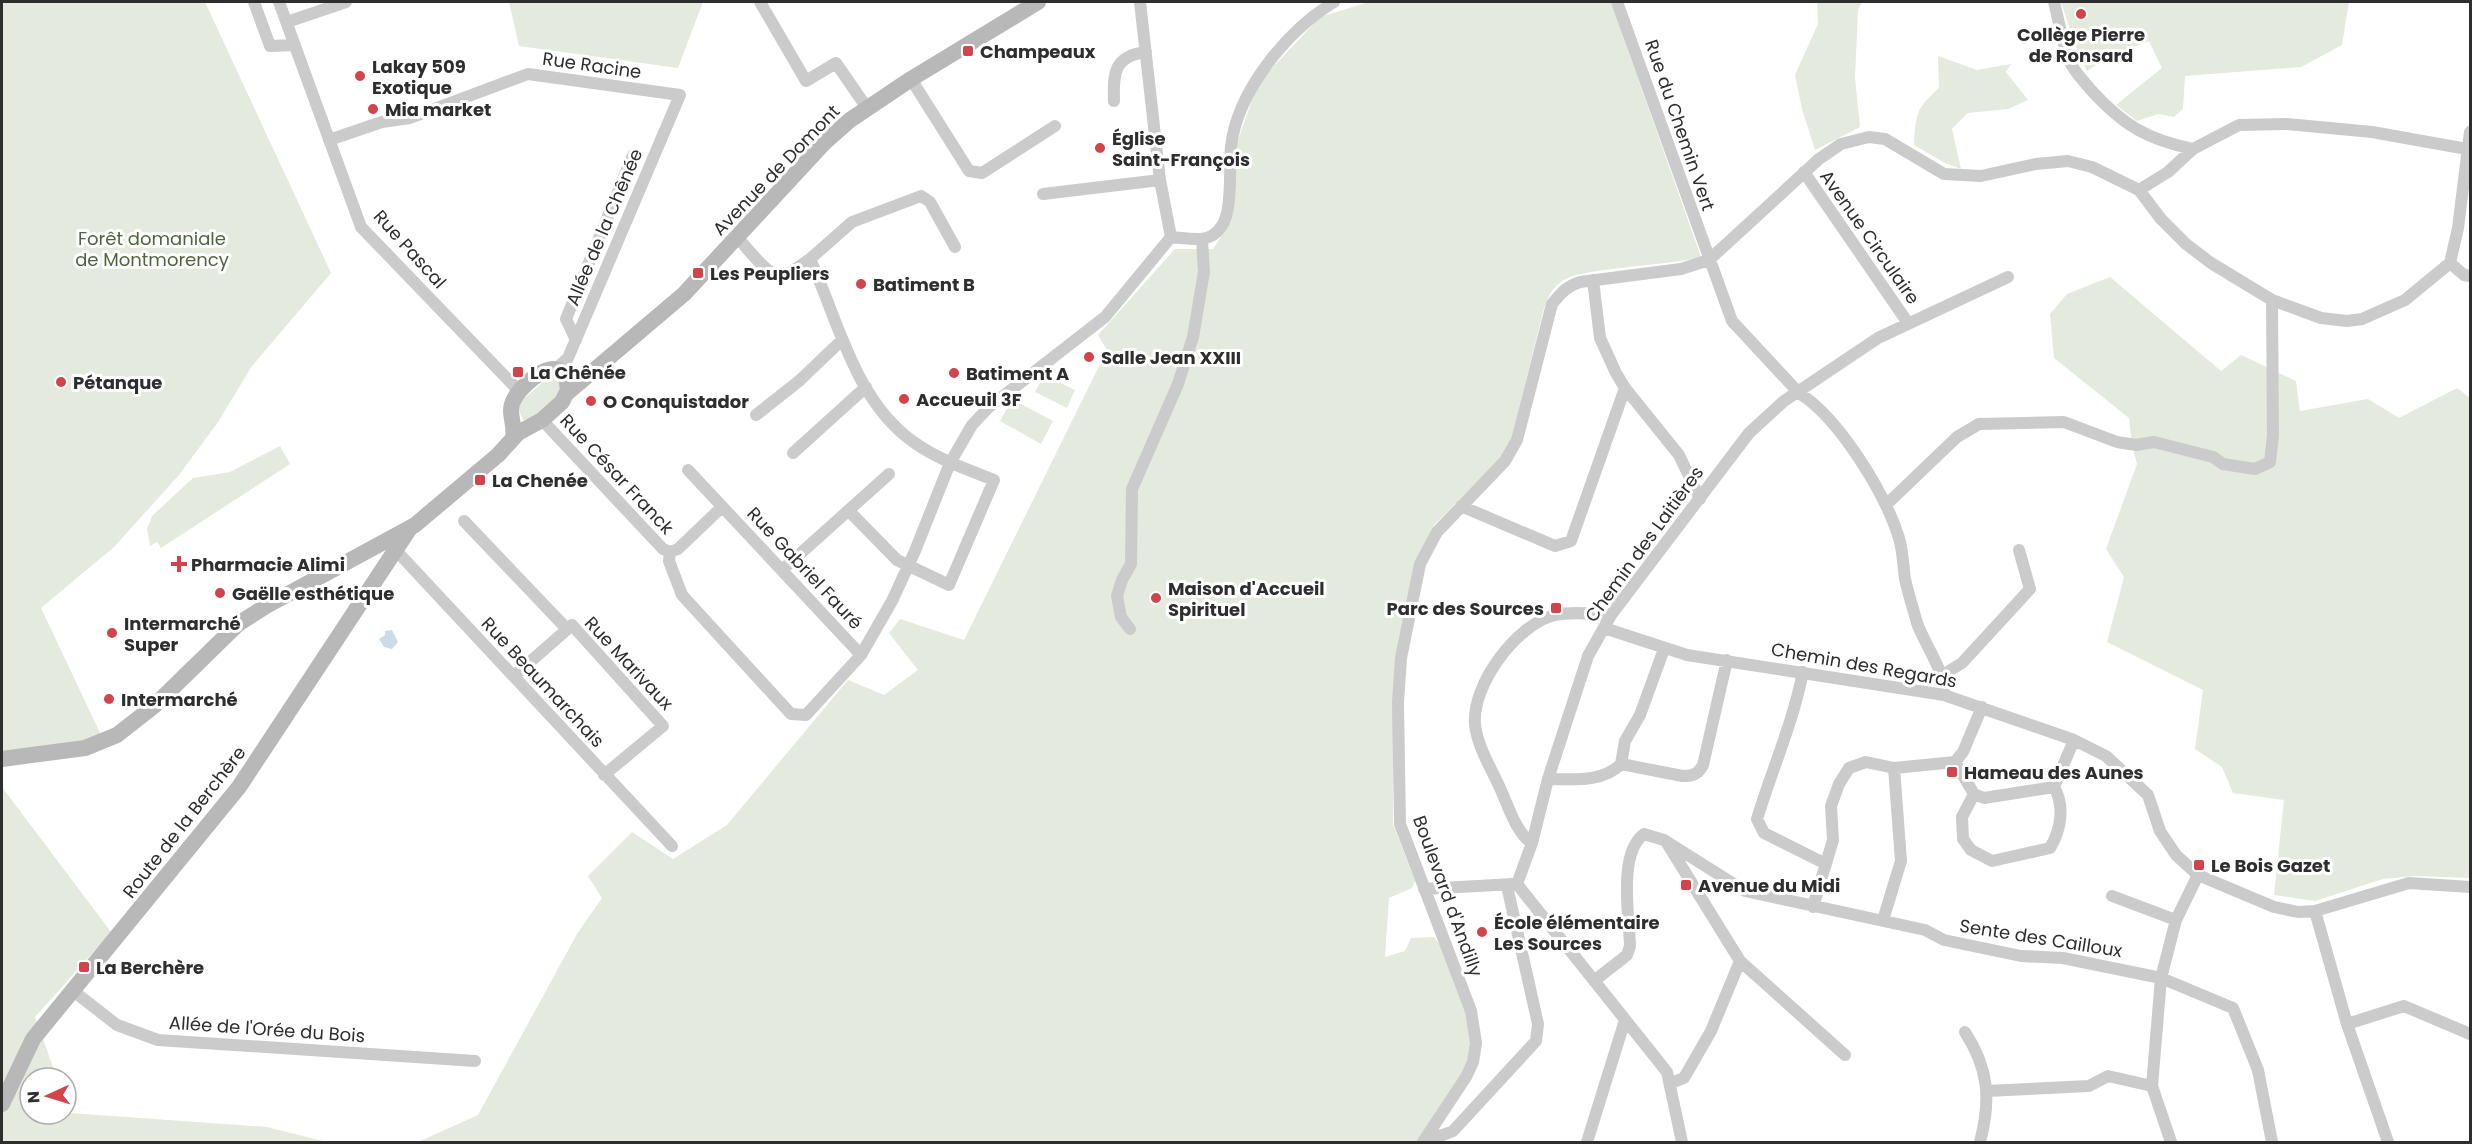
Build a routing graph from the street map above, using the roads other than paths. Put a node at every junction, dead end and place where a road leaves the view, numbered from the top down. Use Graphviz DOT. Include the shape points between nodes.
graph roads {
  1 [pos="254,2"];
  2 [pos="279,2"];
  3 [pos="346,2"];
  4 [pos="760,2"];
  5 [pos="1038,2"];
  6 [pos="1140,2"];
  7 [pos="1334,2"];
  8 [pos="1617,2"];
  9 [pos="2054,2"];
  10 [pos="287,22"];
  11 [pos="295,45"];
  12 [pos="1146,52"];
  13 [pos="911,79"];
  14 [pos="680,95"];
  15 [pos="1114,101"];
  16 [pos="867,108"];
  17 [pos="1054,126"];
  18 [pos="2470,132"];
  19 [pos="329,140"];
  20 [pos="2193,149"];
  21 [pos="2467,149"];
  22 [pos="633,155"];
  23 [pos="1804,172"];
  24 [pos="1160,180"];
  25 [pos="2139,190"];
  26 [pos="1043,194"];
  27 [pos="1171,237"];
  28 [pos="738,238"];
  29 [pos="1202,240"];
  30 [pos="955,247"];
  31 [pos="810,259"];
  32 [pos="1709,260"];
  33 [pos="2450,263"];
  34 [pos="2470,276"];
  35 [pos="2008,277"];
  36 [pos="1593,280"];
  37 [pos="2272,300"];
  38 [pos="1908,322"];
  39 [pos="576,340"];
  40 [pos="842,340"];
  41 [pos="563,370"];
  42 [pos="593,373"];
  43 [pos="866,387"];
  44 [pos="1625,388"];
  45 [pos="520,392"];
  46 [pos="1799,393"];
  47 [pos="566,394"];
  48 [pos="756,415"];
  49 [pos="528,422"];
  50 [pos="793,453"];
  51 [pos="950,463"];
  52 [pos="688,470"];
  53 [pos="889,474"];
  54 [pos="1700,500"];
  55 [pos="1887,504"];
  56 [pos="1461,506"];
  57 [pos="722,507"];
  58 [pos="850,512"];
  59 [pos="464,521"];
  60 [pos="391,550"];
  61 [pos="2019,550"];
  62 [pos="670,552"];
  63 [pos="362,556"];
  64 [pos="907,567"];
  65 [pos="782,570"];
  66 [pos="381,574"];
  67 [pos="1611,615"];
  68 [pos="1604,628"];
  69 [pos="567,629"];
  70 [pos="1130,629"];
  71 [pos="1664,649"];
  72 [pos="861,655"];
  73 [pos="1727,660"];
  74 [pos="1803,672"];
  75 [pos="514,676"];
  76 [pos="1941,676"];
  77 [pos="1944,695"];
  78 [pos="1982,706"];
  79 [pos="2074,740"];
  80 [pos="2,759"];
  81 [pos="1955,762"];
  82 [pos="1621,764"];
  83 [pos="1894,768"];
  84 [pos="604,775"];
  85 [pos="1548,779"];
  86 [pos="2054,787"];
  87 [pos="1974,794"];
  88 [pos="1664,840"];
  89 [pos="1532,843"];
  90 [pos="672,846"];
  91 [pos="1826,864"];
  92 [pos="2198,875"];
  93 [pos="1512,885"];
  94 [pos="2470,887"];
  95 [pos="1424,890"];
  96 [pos="2112,896"];
  97 [pos="1813,907"];
  98 [pos="2315,911"];
  99 [pos="1883,920"];
  100 [pos="2176,920"];
  101 [pos="1740,961"];
  102 [pos="2161,978"];
  103 [pos="1594,981"];
  104 [pos="72,990"];
  105 [pos="1625,1020"];
  106 [pos="2347,1024"];
  107 [pos="1965,1032"];
  108 [pos="2470,1034"];
  109 [pos="1845,1055"];
  110 [pos="474,1060"];
  111 [pos="1671,1083"];
  112 [pos="2152,1086"];
  113 [pos="1986,1091"];
  114 [pos="2,1104"];
  115 [pos="1425,1140"];
  116 [pos="1587,1143"];
  117 [pos="1682,1143"];
  118 [pos="1980,1143"];
  119 [pos="2170,1143"];
  120 [pos="2272,1143"];
  121 [pos="2388,1143"];
  1 -- 11 [label="street" via="270,46"];
  2 -- 10 [label="street, Rue Pascal"];
  3 -- 10 [label="street"];
  4 -- 16 [label="street" via="806,81 836,63"];
  5 -- 13 [label="main road, Avenue de Domont"];
  6 -- 12 [label="street"];
  7 -- 29 [label="street" via="1318,12 1269,63 1246,96 1231,144 1225,221 1211,237"];
  8 -- 32 [label="street, Rue du Chemin Vert"];
  9 -- 20 [label="street" via="2074,71 2109,110 2160,142"];
  10 -- 11 [label="street, Rue Pascal"];
  11 -- 19 [label="street, Rue Pascal"];
  12 -- 15 [label="street" via="1122,59 1113,83"];
  12 -- 24 [label="street"];
  13 -- 16 [label="main road, Avenue de Domont"];
  13 -- 17 [label="street" via="969,171 982,173"];
  14 -- 19 [label="street, Rue Racine" via="528,74 410,118 382,122"];
  14 -- 39 [label="street, Allée de la Chênée"];
  16 -- 28 [label="main road, Avenue de Domont" via="824,143"];
  18 -- 21 [label="street"];
  19 -- 45 [label="street, Rue Pascal" via="361,227"];
  20 -- 21 [label="street" via="2239,125 2271,123 2372,132"];
  20 -- 25 [label="street" via="2168,172"];
  21 -- 33 [label="street"];
  22 -- 39 [label="street" via="566,319"];
  23 -- 25 [label="street, Boulevard d'Andilly" via="1841,144 1869,137 1885,139 1944,174 1981,176 2068,161 2092,167"];
  23 -- 32 [label="street, Boulevard d'Andilly"];
  23 -- 38 [label="street, Avenue Circulaire"];
  24 -- 26 [label="street"];
  24 -- 27 [label="street"];
  25 -- 37 [label="street, Boulevard d'Andilly" via="2186,244"];
  27 -- 29 [label="street"];
  27 -- 51 [label="street" via="1105,317 989,406 972,425"];
  28 -- 31 [label="street" via="776,275"];
  28 -- 42 [label="main road, Avenue de Domont" via="684,294"];
  29 -- 70 [label="street" via="1204,272 1193,337 1178,384 1132,489 1131,564 1117,596 1121,617"];
  30 -- 31 [label="street" via="930,201 921,196 852,222"];
  31 -- 40 [label="street"];
  32 -- 36 [label="street, Boulevard d'Andilly" via="1681,268"];
  32 -- 46 [label="street, Rue du Chemin Vert" via="1732,321"];
  33 -- 34 [label="street"];
  33 -- 37 [label="street, Boulevard d'Andilly" via="2405,300 2362,319 2321,318"];
  35 -- 38 [label="street, Chemin des Laitières"];
  36 -- 44 [label="street" via="1600,338"];
  36 -- 56 [label="street, Boulevard d'Andilly" via="1568,285 1552,304 1517,440 1505,461"];
  37 -- 55 [label="street" via="2270,462 2255,469 2223,464 2213,457 2154,442 2116,442 2064,422 1979,424 1957,437"];
  38 -- 46 [label="street, Chemin des Laitières"];
  39 -- 41 [label="street, Allée de la Chênée"];
  40 -- 43 [label="street"];
  40 -- 48 [label="street"];
  41 -- 42 [label="main road" via="585,376"];
  41 -- 45 [label="main road" via="541,374"];
  41 -- 47 [label="main road" via="569,384"];
  42 -- 47 [label="main road, Avenue de Domont"];
  43 -- 50 [label="street"];
  43 -- 51 [label="street" via="888,420 915,443"];
  44 -- 54 [label="street" via="1679,455"];
  44 -- 56 [label="street" via="1571,541 1555,546"];
  45 -- 49 [label="main road" via="512,404"];
  46 -- 54 [label="street, Chemin des Laitières" via="1784,401 1749,434"];
  46 -- 55 [label="street, Rue du Chemin Vert" via="1811,401 1855,453"];
  47 -- 49 [label="main road, Avenue de Domont"];
  49 -- 60 [label="main road" via="498,455 410,528"];
  49 -- 62 [label="street, Rue César Franck"];
  51 -- 64 [label="street"];
  51 -- 64 [label="street" via="994,480 949,585"];
  52 -- 57 [label="street, Rue Gabriel Fauré"];
  53 -- 58 [label="street"];
  54 -- 67 [label="street, Chemin des Laitières"];
  55 -- 76 [label="street, Rue du Chemin Vert" via="1900,540 1905,580 1918,625"];
  56 -- 95 [label="street, Boulevard d'Andilly" via="1437,532 1420,564 1401,658 1398,806 1400,824"];
  57 -- 62 [label="street, Rue Gabriel Fauré"];
  57 -- 65 [label="street, Rue Gabriel Fauré"];
  58 -- 64 [label="street"];
  58 -- 65 [label="street"];
  59 -- 69 [label="street, Rue Marivaux"];
  60 -- 63 [label="main road"];
  60 -- 66 [label="main road, Route de la Berchère"];
  60 -- 75 [label="street, Rue Beaumarchais"];
  61 -- 76 [label="street" via="2030,589 1962,663"];
  62 -- 72 [label="street, Rue César Franck" via="669,561 682,595 791,714 806,715"];
  63 -- 66 [label="main road"];
  63 -- 80 [label="main road" via="238,624 154,706 108,741 71,751"];
  64 -- 72 [label="street"];
  65 -- 72 [label="street, Rue Gabriel Fauré"];
  66 -- 104 [label="main road, Route de la Berchère" via="239,787"];
  67 -- 68 [label="street, Chemin des Laitières"];
  67 -- 89 [label="street" via="1555,615 1531,626 1485,679 1479,695 1475,707 1477,737 1512,814"];
  68 -- 71 [label="street, Chemin des Regards"];
  68 -- 85 [label="street, Chemin des Laitières" via="1578,679"];
  69 -- 75 [label="street, Rue Marivaux"];
  69 -- 84 [label="street, Rue Marivaux" via="572,625 663,726"];
  71 -- 73 [label="street, Chemin des Regards"];
  71 -- 82 [label="street" via="1640,715 1624,741"];
  73 -- 74 [label="street, Chemin des Regards"];
  73 -- 82 [label="street" via="1699,772 1692,776"];
  74 -- 77 [label="street, Chemin des Regards"];
  74 -- 91 [label="street" via="1795,711 1757,819 1764,833"];
  75 -- 84 [label="street, Rue Beaumarchais"];
  76 -- 77 [label="street, Rue du Chemin Vert"];
  77 -- 78 [label="street, Chemin des Regards"];
  78 -- 79 [label="street, Chemin des Regards"];
  78 -- 81 [label="street"];
  79 -- 86 [label="street"];
  79 -- 92 [label="street, Chemin des Regards" via="2106,756 2148,795 2160,831 2176,855"];
  81 -- 83 [label="street"];
  81 -- 87 [label="street"];
  82 -- 85 [label="street" via="1613,772 1593,778"];
  83 -- 91 [label="street" via="1866,762 1849,768 1831,806 1833,840"];
  83 -- 99 [label="street" via="1901,861"];
  84 -- 90 [label="street, Rue Beaumarchais"];
  85 -- 89 [label="street, Chemin des Laitières"];
  86 -- 87 [label="street" via="1984,798"];
  86 -- 87 [label="street" via="2061,810 2058,836 2050,848 1992,861 1971,850 1964,839 1962,817"];
  88 -- 97 [label="street" via="1745,891"];
  88 -- 101 [label="street"];
  88 -- 103 [label="street" via="1644,834 1635,840 1628,863 1630,946 1627,955"];
  89 -- 93 [label="street, Chemin des Laitières"];
  91 -- 97 [label="street"];
  92 -- 98 [label="street, Chemin des Regards" via="2274,907"];
  92 -- 100 [label="street"];
  93 -- 95 [label="street"];
  93 -- 103 [label="street"];
  93 -- 115 [label="street" via="1539,1024 1536,1041 1453,1131"];
  94 -- 98 [label="street, Chemin des Regards" via="2409,883"];
  95 -- 115 [label="street, Boulevard d'Andilly" via="1471,1011 1476,1044 1466,1077"];
  96 -- 100 [label="street"];
  97 -- 99 [label="street"];
  98 -- 106 [label="street"];
  99 -- 102 [label="street, Sente des Cailloux" via="1925,930 1944,940 2021,956 2073,959"];
  100 -- 102 [label="street"];
  101 -- 109 [label="street"];
  101 -- 111 [label="street" via="1706,1041 1684,1078"];
  102 -- 112 [label="street"];
  102 -- 120 [label="street, Sente des Cailloux" via="2233,1008 2258,1070"];
  103 -- 105 [label="street"];
  104 -- 110 [label="street, Allée de l'Orée du Bois" via="117,1025 158,1040"];
  104 -- 114 [label="main road, Route de la Berchère" via="28,1047"];
  105 -- 111 [label="street" via="1667,1072"];
  105 -- 116 [label="street"];
  106 -- 108 [label="street" via="2404,1006"];
  106 -- 121 [label="street"];
  107 -- 113 [label="street" via="1979,1054"];
  111 -- 117 [label="street"];
  112 -- 113 [label="street" via="2108,1076 2089,1086"];
  112 -- 119 [label="street"];
  113 -- 118 [label="street"];
}
